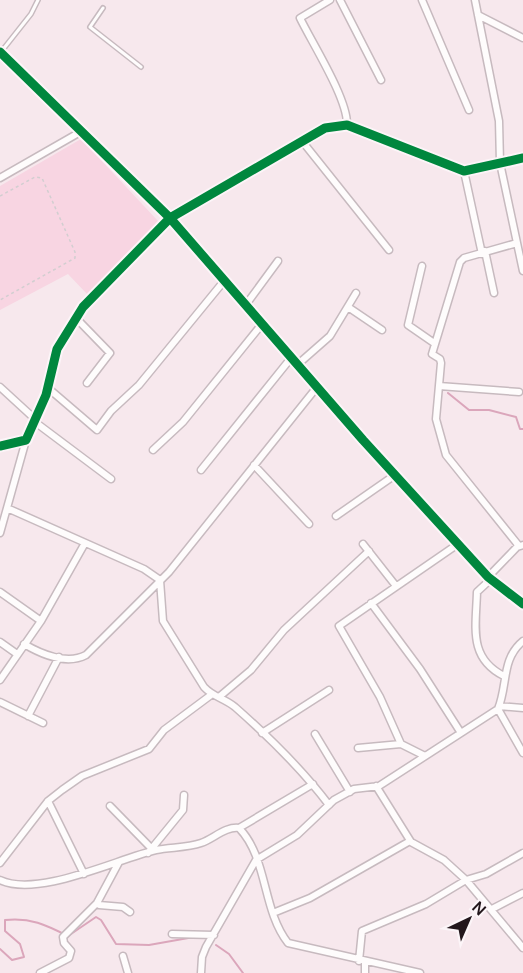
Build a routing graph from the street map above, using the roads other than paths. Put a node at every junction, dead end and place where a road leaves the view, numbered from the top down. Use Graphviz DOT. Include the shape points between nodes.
graph roads {
  1 [pos="38,0"];
  2 [pos="330,0"];
  3 [pos="340,0"];
  4 [pos="422,0"];
  5 [pos="475,0"];
  6 [pos="103,8"];
  7 [pos="478,15"];
  8 [pos="523,38"];
  9 [pos="0,52"];
  10 [pos="141,67"];
  11 [pos="381,80"];
  12 [pos="469,110"];
  13 [pos="346,125"];
  14 [pos="82,131"];
  15 [pos="302,141"];
  16 [pos="523,158"];
  17 [pos="500,163"];
  18 [pos="464,171"];
  19 [pos="0,178"];
  20 [pos="170,218"];
  21 [pos="517,243"];
  22 [pos="389,250"];
  23 [pos="484,253"];
  24 [pos="278,261"];
  25 [pos="422,266"];
  26 [pos="523,272"];
  27 [pos="224,281"];
  28 [pos="494,292"];
  29 [pos="356,293"];
  30 [pos="246,306"];
  31 [pos="348,307"];
  32 [pos="76,318"];
  33 [pos="262,324"];
  34 [pos="382,330"];
  35 [pos="434,343"];
  36 [pos="294,362"];
  37 [pos="87,383"];
  38 [pos="439,386"];
  39 [pos="0,387"];
  40 [pos="317,387"];
  41 [pos="48,388"];
  42 [pos="519,392"];
  43 [pos="36,421"];
  44 [pos="26,440"];
  45 [pos="0,446"];
  46 [pos="153,450"];
  47 [pos="254,465"];
  48 [pos="201,470"];
  49 [pos="394,475"];
  50 [pos="111,479"];
  51 [pos="0,500"];
  52 [pos="8,507"];
  53 [pos="336,516"];
  54 [pos="309,524"];
  55 [pos="0,533"];
  56 [pos="85,543"];
  57 [pos="363,544"];
  58 [pos="458,544"];
  59 [pos="521,545"];
  60 [pos="369,551"];
  61 [pos="489,578"];
  62 [pos="160,580"];
  63 [pos="396,586"];
  64 [pos="0,592"];
  65 [pos="371,603"];
  66 [pos="523,604"];
  67 [pos="40,621"];
  68 [pos="523,641"];
  69 [pos="0,642"];
  70 [pos="24,644"];
  71 [pos="17,654"];
  72 [pos="59,657"];
  73 [pos="504,676"];
  74 [pos="0,680"];
  75 [pos="328,690"];
  76 [pos="215,696"];
  77 [pos="0,702"];
  78 [pos="498,708"];
  79 [pos="523,708"];
  80 [pos="28,716"];
  81 [pos="43,723"];
  82 [pos="262,733"];
  83 [pos="461,733"];
  84 [pos="315,734"];
  85 [pos="401,744"];
  86 [pos="358,748"];
  87 [pos="523,753"];
  88 [pos="425,756"];
  89 [pos="313,784"];
  90 [pos="376,786"];
  91 [pos="350,792"];
  92 [pos="184,795"];
  93 [pos="48,801"];
  94 [pos="329,805"];
  95 [pos="110,806"];
  96 [pos="239,828"];
  97 [pos="410,841"];
  98 [pos="149,850"];
  99 [pos="523,853"];
  100 [pos="256,860"];
  101 [pos="119,862"];
  102 [pos="0,863"];
  103 [pos="84,874"];
  104 [pos="0,880"];
  105 [pos="466,880"];
  106 [pos="523,893"];
  107 [pos="97,903"];
  108 [pos="492,909"];
  109 [pos="130,912"];
  110 [pos="273,913"];
  111 [pos="172,934"];
  112 [pos="214,934"];
  113 [pos="523,948"];
  114 [pos="123,956"];
  115 [pos="362,962"];
  116 [pos="40,973"];
  117 [pos="128,973"];
  118 [pos="201,973"];
  119 [pos="365,973"];
  120 [pos="420,973"];
  1 -- 9 [label="lane"];
  2 -- 13 [label="street" via="300,18 338,93 347,115"];
  3 -- 11 [label="street"];
  4 -- 12 [label="street"];
  5 -- 7 [label="street"];
  6 -- 10 [label="lane" via="90,27"];
  7 -- 8 [label="street"];
  7 -- 17 [label="street" via="500,121"];
  9 -- 14 [label="street"];
  13 -- 15 [label="street" via="325,128"];
  13 -- 18 [label="street"];
  14 -- 19 [label="street"];
  14 -- 20 [label="street"];
  15 -- 20 [label="street"];
  15 -- 22 [label="street"];
  16 -- 17 [label="street"];
  17 -- 18 [label="street"];
  17 -- 21 [label="street"];
  18 -- 23 [label="street"];
  20 -- 27 [label="street"];
  20 -- 32 [label="street"];
  21 -- 23 [label="street"];
  21 -- 26 [label="street"];
  23 -- 28 [label="street"];
  23 -- 35 [label="street" via="464,258 456,269"];
  24 -- 30 [label="street"];
  25 -- 35 [label="street" via="408,325"];
  27 -- 30 [label="street"];
  27 -- 41 [label="street" via="97,430"];
  29 -- 31 [label="street"];
  30 -- 33 [label="street"];
  31 -- 34 [label="street"];
  31 -- 36 [label="street" via="330,336"];
  32 -- 37 [label="street" via="110,353"];
  32 -- 41 [label="street" via="57,349"];
  33 -- 36 [label="street"];
  33 -- 46 [label="street" via="183,422"];
  35 -- 38 [label="street" via="432,354 441,363"];
  36 -- 40 [label="street"];
  36 -- 48 [label="street"];
  38 -- 42 [label="street"];
  38 -- 59 [label="street" via="436,419 446,455"];
  39 -- 43 [label="street"];
  40 -- 47 [label="street"];
  40 -- 49 [label="street"];
  41 -- 43 [label="street"];
  43 -- 44 [label="street"];
  43 -- 50 [label="street"];
  44 -- 45 [label="street"];
  44 -- 52 [label="street"];
  47 -- 54 [label="street"];
  47 -- 62 [label="street"];
  49 -- 53 [label="street"];
  49 -- 58 [label="street"];
  51 -- 52 [label="street"];
  52 -- 55 [label="street"];
  52 -- 56 [label="street"];
  56 -- 62 [label="street"];
  56 -- 67 [label="street"];
  57 -- 60 [label="street"];
  58 -- 61 [label="street"];
  58 -- 63 [label="street"];
  59 -- 61 [label="street"];
  60 -- 63 [label="street"];
  60 -- 76 [label="street" via="284,630 251,670"];
  61 -- 66 [label="street"];
  61 -- 73 [label="street" via="477,592 476,648 490,669"];
  62 -- 72 [label="street" via="86,655 76,659"];
  62 -- 76 [label="street" via="163,621"];
  63 -- 65 [label="street"];
  64 -- 67 [label="street"];
  65 -- 83 [label="street"];
  65 -- 85 [label="street" via="338,628 366,671"];
  67 -- 70 [label="street"];
  68 -- 73 [label="street" via="513,649"];
  69 -- 71 [label="street"];
  70 -- 71 [label="street"];
  70 -- 72 [label="street" via="42,654"];
  71 -- 74 [label="street"];
  72 -- 80 [label="street"];
  73 -- 78 [label="street"];
  75 -- 82 [label="street"];
  76 -- 82 [label="street" via="232,705"];
  76 -- 93 [label="street" via="164,730 149,749 82,776"];
  77 -- 80 [label="street"];
  78 -- 79 [label="street"];
  78 -- 83 [label="street"];
  78 -- 87 [label="street"];
  80 -- 81 [label="street"];
  82 -- 89 [label="street"];
  83 -- 88 [label="street"];
  84 -- 91 [label="street"];
  85 -- 86 [label="street"];
  85 -- 88 [label="street"];
  88 -- 90 [label="street"];
  89 -- 94 [label="street"];
  89 -- 96 [label="street"];
  90 -- 91 [label="street"];
  90 -- 97 [label="street"];
  91 -- 94 [label="street"];
  92 -- 98 [label="street" via="183,810"];
  93 -- 102 [label="street"];
  93 -- 103 [label="street"];
  94 -- 100 [label="street" via="297,836"];
  95 -- 98 [label="street"];
  96 -- 98 [label="street" via="228,829 200,844"];
  96 -- 100 [label="street"];
  97 -- 105 [label="street" via="444,860"];
  97 -- 110 [label="street" via="310,898"];
  98 -- 101 [label="street"];
  99 -- 105 [label="street" via="486,874"];
  100 -- 110 [label="street"];
  100 -- 112 [label="street"];
  101 -- 103 [label="street"];
  101 -- 107 [label="street"];
  103 -- 104 [label="street" via="13,884"];
  105 -- 108 [label="street"];
  105 -- 115 [label="street" via="426,904 362,932"];
  106 -- 108 [label="street"];
  107 -- 109 [label="street"];
  107 -- 116 [label="street" via="64,935 64,943 71,951 69,958"];
  108 -- 113 [label="street"];
  110 -- 115 [label="street" via="288,943"];
  111 -- 112 [label="street"];
  112 -- 118 [label="street" via="202,957"];
  114 -- 117 [label="street"];
  115 -- 119 [label="street"];
  115 -- 120 [label="street"];
}
